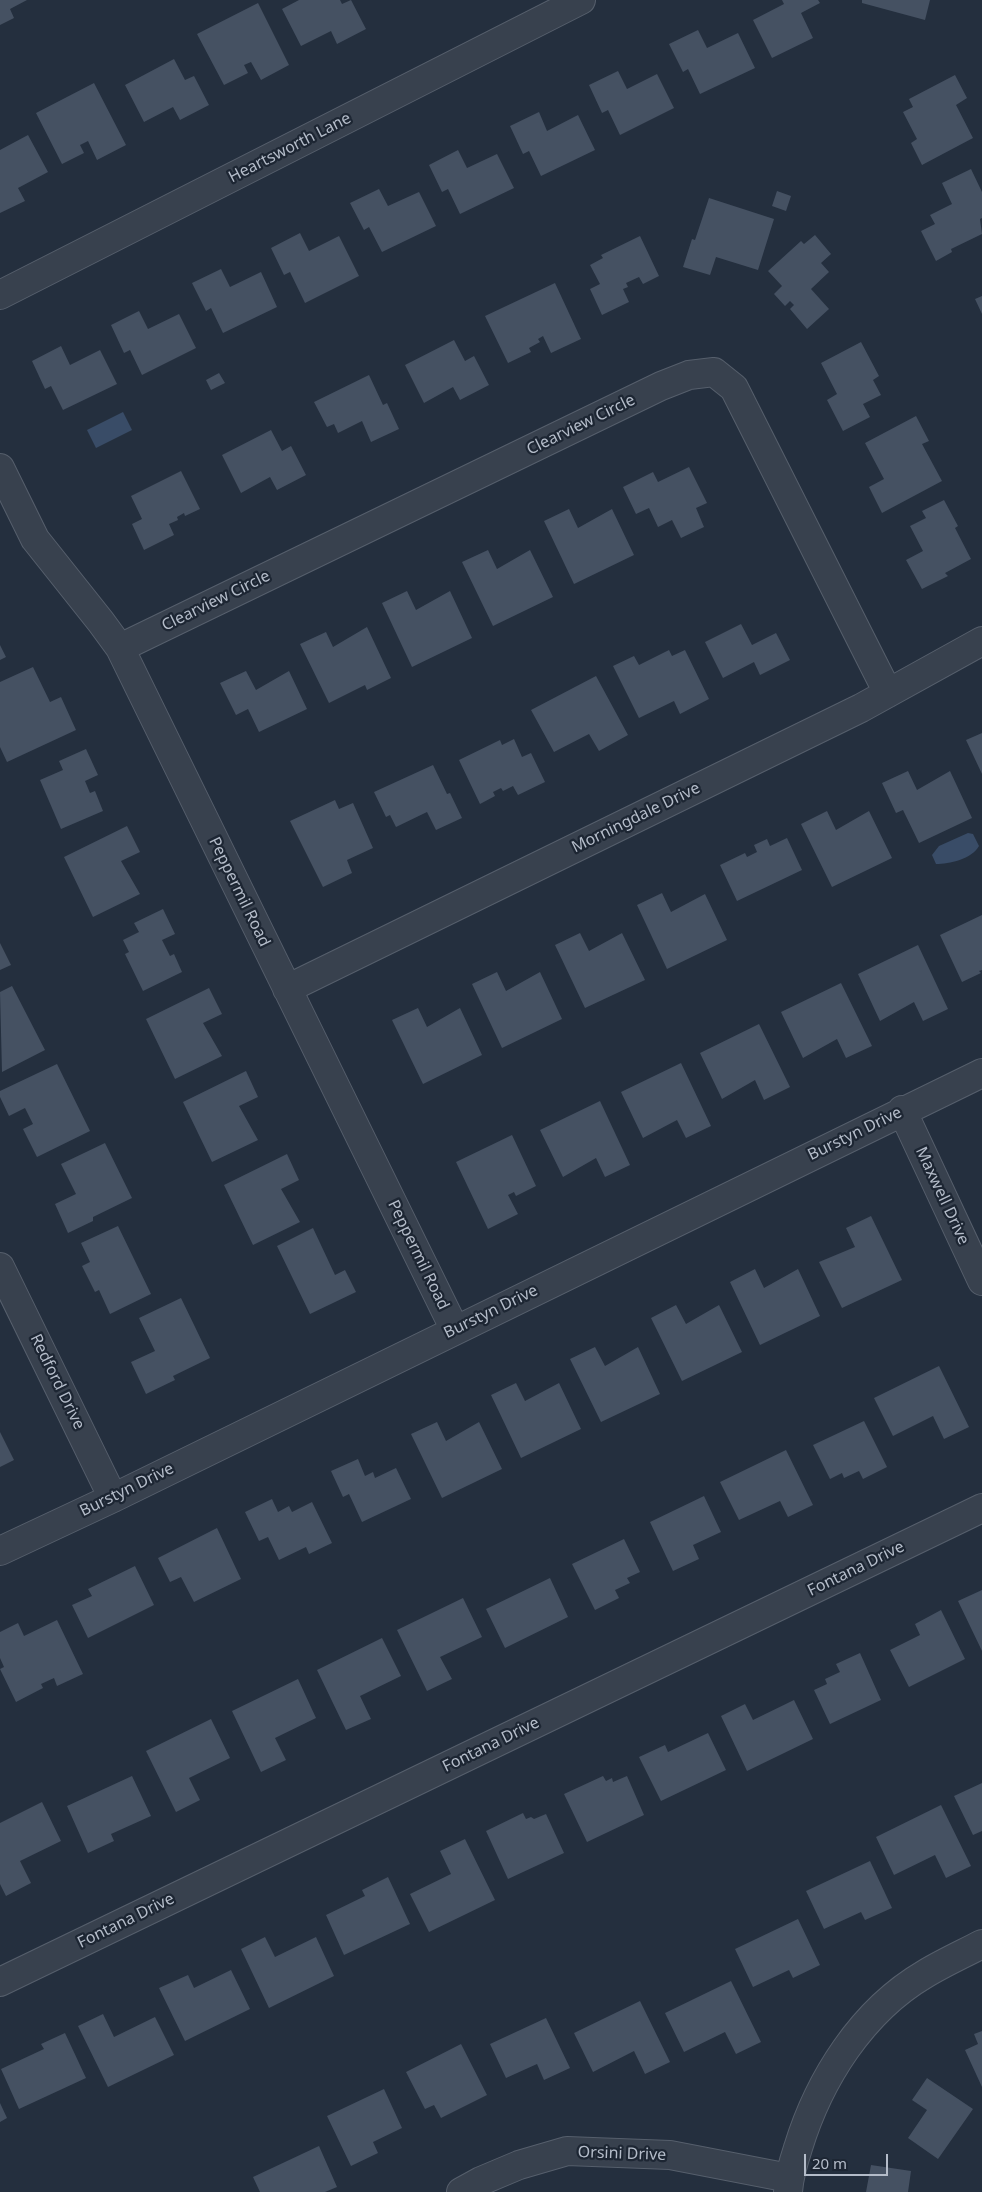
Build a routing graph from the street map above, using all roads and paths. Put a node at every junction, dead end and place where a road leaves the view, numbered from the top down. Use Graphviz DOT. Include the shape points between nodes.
graph roads {
  1 [pos="581,0"];
  2 [pos="0,295"];
  3 [pos="0,468"];
  4 [pos="982,642"];
  5 [pos="120,648"];
  6 [pos="888,694"];
  7 [pos="288,989"];
  8 [pos="982,1072"];
  9 [pos="902,1110"];
  10 [pos="0,1267"];
  11 [pos="982,1281"];
  12 [pos="455,1330"];
  13 [pos="113,1498"];
  14 [pos="982,1508"];
  15 [pos="0,1551"];
  16 [pos="982,1944"];
  17 [pos="0,1982"];
  18 [pos="788,2185"];
  19 [pos="461,2192"];
  1 -- 2 [label="street, Heartsworth Lane"];
  3 -- 5 [label="street, Peppermil Road" via="35,539"];
  4 -- 6 [label="street, Morningdale Drive"];
  5 -- 6 [label="street, Clearview Circle" via="661,386 689,375 714,372 734,388"];
  5 -- 7 [label="street, Peppermil Road"];
  6 -- 7 [label="street, Morningdale Drive"];
  7 -- 12 [label="street, Peppermil Road"];
  8 -- 9 [label="street, Burstyn Drive"];
  9 -- 11 [label="street, Maxwell Drive"];
  9 -- 12 [label="street, Burstyn Drive"];
  10 -- 13 [label="street, Redford Drive"];
  12 -- 13 [label="street, Burstyn Drive"];
  13 -- 15 [label="street, Burstyn Drive"];
  14 -- 17 [label="street, Fontana Drive"];
  16 -- 18 [label="street" via="924,1974 892,1998 859,2031 831,2070 806,2120"];
  18 -- 19 [label="street, Orsini Drive" via="670,2155 567,2151 519,2165"];
}
